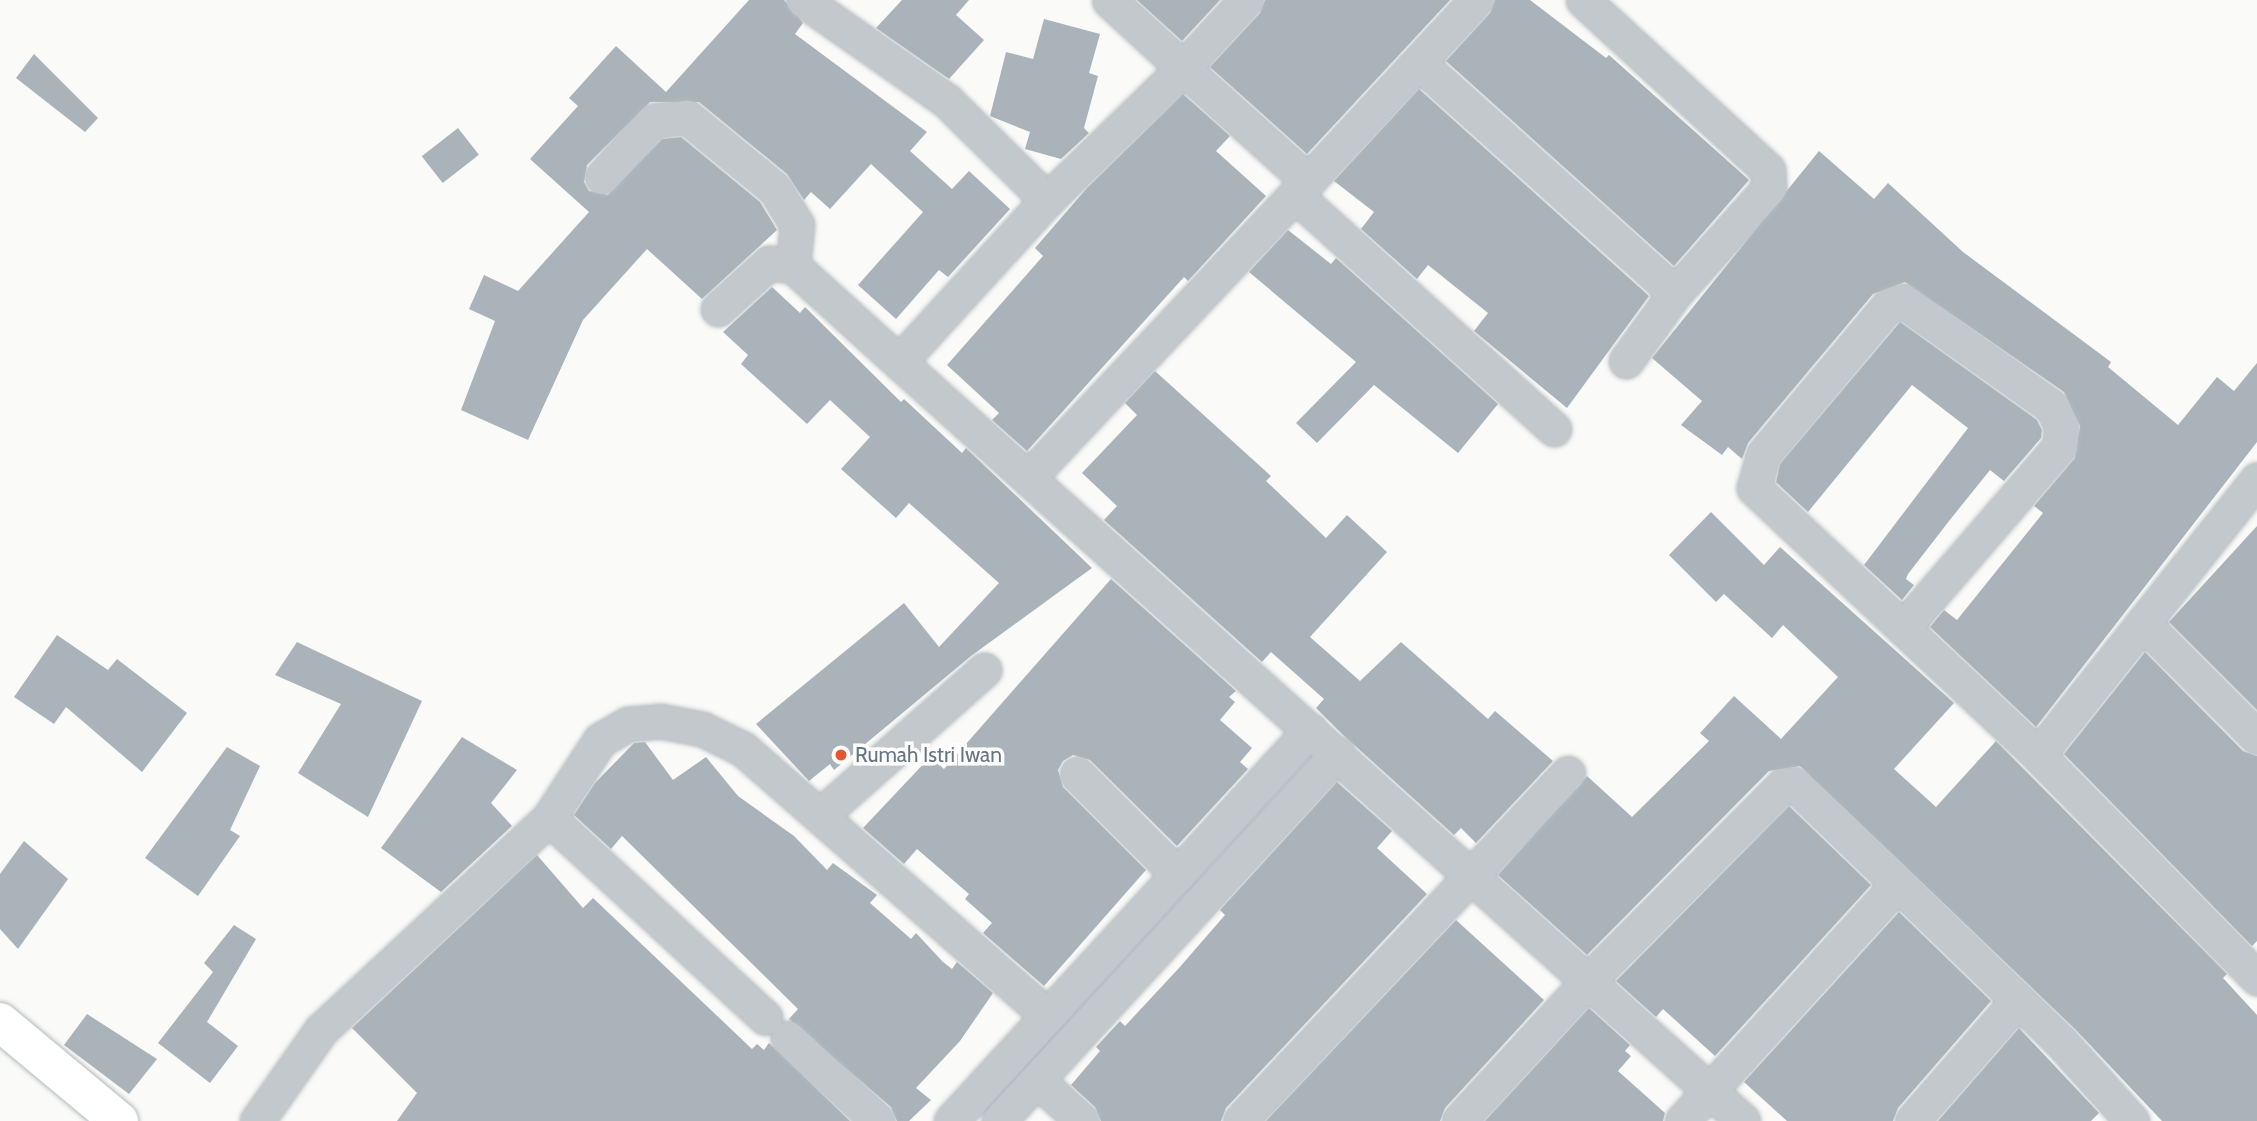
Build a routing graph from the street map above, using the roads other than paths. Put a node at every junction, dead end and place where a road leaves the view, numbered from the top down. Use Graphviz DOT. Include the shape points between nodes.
graph roads {
  1 [pos="803,0"];
  2 [pos="1109,0"];
  3 [pos="1246,0"];
  4 [pos="1476,0"];
  5 [pos="1583,0"];
  6 [pos="1420,64"];
  7 [pos="1182,68"];
  8 [pos="602,177"];
  9 [pos="1301,188"];
  10 [pos="1047,200"];
  11 [pos="793,266"];
  12 [pos="1675,293"];
  13 [pos="718,309"];
  14 [pos="1626,361"];
  15 [pos="899,362"];
  16 [pos="1554,429"];
  17 [pos="1030,476"];
  18 [pos="2252,496"];
  19 [pos="2143,623"];
  20 [pos="1903,628"];
  21 [pos="984,670"];
  22 [pos="1310,730"];
  23 [pos="2257,737"];
  24 [pos="1338,753"];
  25 [pos="2038,755"];
  26 [pos="1568,773"];
  27 [pos="1077,774"];
  28 [pos="822,814"];
  29 [pos="549,818"];
  30 [pos="1472,874"];
  31 [pos="1178,875"];
  32 [pos="1896,886"];
  33 [pos="2254,967"];
  34 [pos="1590,979"];
  35 [pos="2018,1000"];
  36 [pos="1048,1016"];
  37 [pos="0,1022"];
  38 [pos="1037,1080"];
  39 [pos="1709,1091"];
  40 [pos="2125,1119"];
  41 [pos="118,1121"];
  42 [pos="257,1121"];
  43 [pos="878,1121"];
  44 [pos="951,1121"];
  45 [pos="999,1121"];
  46 [pos="1082,1121"];
  47 [pos="1240,1121"];
  48 [pos="1459,1121"];
  49 [pos="1682,1121"];
  50 [pos="1743,1121"];
  51 [pos="1912,1121"];
  1 -- 10 [label="street" via="947,101"];
  2 -- 7 [label="street"];
  3 -- 7 [label="street"];
  4 -- 6 [label="street"];
  5 -- 12 [label="street" via="1768,170 1769,188"];
  6 -- 9 [label="street"];
  6 -- 12 [label="street"];
  7 -- 9 [label="street"];
  7 -- 10 [label="street"];
  8 -- 11 [label="street" via="653,121 687,117 775,189 790,208 797,225"];
  9 -- 16 [label="street"];
  9 -- 17 [label="street"];
  10 -- 15 [label="street"];
  11 -- 13 [label="street" via="769,263"];
  11 -- 15 [label="street"];
  12 -- 14 [label="street"];
  15 -- 17 [label="street"];
  17 -- 22 [label="street"];
  18 -- 19 [label="street"];
  19 -- 23 [label="street"];
  19 -- 25 [label="street"];
  20 -- 20 [label="street" via="1765,503 1752,482 1763,455 1879,317 1903,301 2052,407 2061,426 2060,446"];
  20 -- 25 [label="street"];
  21 -- 28 [label="street"];
  22 -- 24 [label="street"];
  22 -- 31 [label="street"];
  24 -- 30 [label="street"];
  24 -- 38 [label="street"];
  25 -- 33 [label="street"];
  26 -- 30 [label="street"];
  27 -- 31 [label="street"];
  28 -- 29 [label="street" via="743,749 702,729 660,721 628,724 600,740"];
  28 -- 36 [label="street"];
  29 -- 42 [label="street" via="321,1030"];
  29 -- 43 [label="street"];
  30 -- 34 [label="street"];
  30 -- 47 [label="street"];
  31 -- 36 [label="street"];
  32 -- 34 [label="street" via="1794,784 1783,785"];
  32 -- 35 [label="street"];
  32 -- 39 [label="street"];
  34 -- 39 [label="street"];
  34 -- 48 [label="street"];
  35 -- 40 [label="street"];
  35 -- 51 [label="street"];
  36 -- 44 [label="street"];
  37 -- 41 [label="main road"];
  38 -- 45 [label="street"];
  38 -- 46 [label="street"];
  39 -- 49 [label="street"];
  39 -- 50 [label="street"];
}
